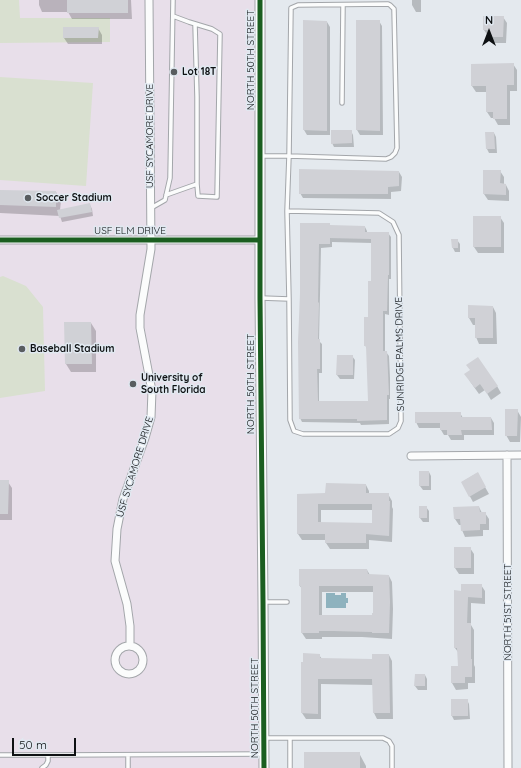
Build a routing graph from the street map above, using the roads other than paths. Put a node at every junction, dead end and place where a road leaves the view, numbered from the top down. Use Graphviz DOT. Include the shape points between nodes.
graph roads {
  1 [pos="149,0"];
  2 [pos="173,0"];
  3 [pos="260,0"];
  4 [pos="343,5"];
  5 [pos="173,16"];
  6 [pos="195,24"];
  7 [pos="342,103"];
  8 [pos="260,156"];
  9 [pos="289,156"];
  10 [pos="197,184"];
  11 [pos="166,195"];
  12 [pos="150,209"];
  13 [pos="287,211"];
  14 [pos="0,240"];
  15 [pos="260,240"];
  16 [pos="151,241"];
  17 [pos="260,298"];
  18 [pos="290,299"];
  19 [pos="508,455"];
  20 [pos="521,455"];
  21 [pos="411,456"];
  22 [pos="263,602"];
  23 [pos="287,602"];
  24 [pos="130,646"];
  25 [pos="264,738"];
  26 [pos="290,738"];
  27 [pos="264,754"];
  28 [pos="0,755"];
  29 [pos="48,755"];
  30 [pos="128,755"];
  31 [pos="42,768"];
  32 [pos="128,768"];
  33 [pos="264,768"];
  34 [pos="290,768"];
  35 [pos="392,768"];
  36 [pos="508,768"];
  1 -- 12 [label="street, USF SYCAMORE DRIVE"];
  2 -- 5 [label="lane"];
  3 -- 8 [label="street, NORTH 50TH STREET"];
  4 -- 7 [label="lane"];
  4 -- 9 [label="lane, SUNRIDGE PALMS DRIVE" via="298,5 291,8"];
  4 -- 9 [label="lane, SUNRIDGE PALMS DRIVE" via="388,4 394,9 395,153 386,159"];
  5 -- 6 [label="lane"];
  5 -- 11 [label="lane" via="170,178"];
  6 -- 10 [label="lane"];
  6 -- 10 [label="lane" via="220,34 217,197 198,196"];
  8 -- 9 [label="lane"];
  8 -- 15 [label="street, NORTH 50TH STREET"];
  9 -- 13 [label="lane, SUNRIDGE PALMS DRIVE"];
  10 -- 11 [label="lane"];
  11 -- 12 [label="lane" via="165,200"];
  12 -- 16 [label="street, USF SYCAMORE DRIVE"];
  13 -- 18 [label="lane, SUNRIDGE PALMS DRIVE"];
  13 -- 18 [label="lane, SUNRIDGE PALMS DRIVE" via="379,213 393,222 399,235 401,421 398,428 389,434 303,434 294,431 290,420"];
  14 -- 16 [label="street, USF ELM DRIVE"];
  15 -- 16 [label="street, USF ELM DRIVE"];
  15 -- 17 [label="street, NORTH 50TH STREET"];
  16 -- 24 [label="street, USF SYCAMORE DRIVE" via="140,315 140,328 152,391 151,417 123,499 115,561 127,604"];
  17 -- 18 [label="lane"];
  17 -- 22 [label="street, NORTH 50TH STREET"];
  19 -- 20 [label="street"];
  19 -- 21 [label="street"];
  19 -- 36 [label="street, NORTH 51ST STREET"];
  22 -- 23 [label="lane"];
  22 -- 25 [label="street, NORTH 50TH STREET"];
  25 -- 26 [label="lane"];
  25 -- 27 [label="street, NORTH 50TH STREET"];
  26 -- 34 [label="lane"];
  26 -- 35 [label="lane" via="383,738 392,746"];
  27 -- 30 [label="lane"];
  27 -- 33 [label="street, NORTH 50TH STREET"];
  28 -- 29 [label="lane"];
  29 -- 30 [label="lane"];
  29 -- 31 [label="lane" via="48,761"];
  30 -- 32 [label="lane"];
}
